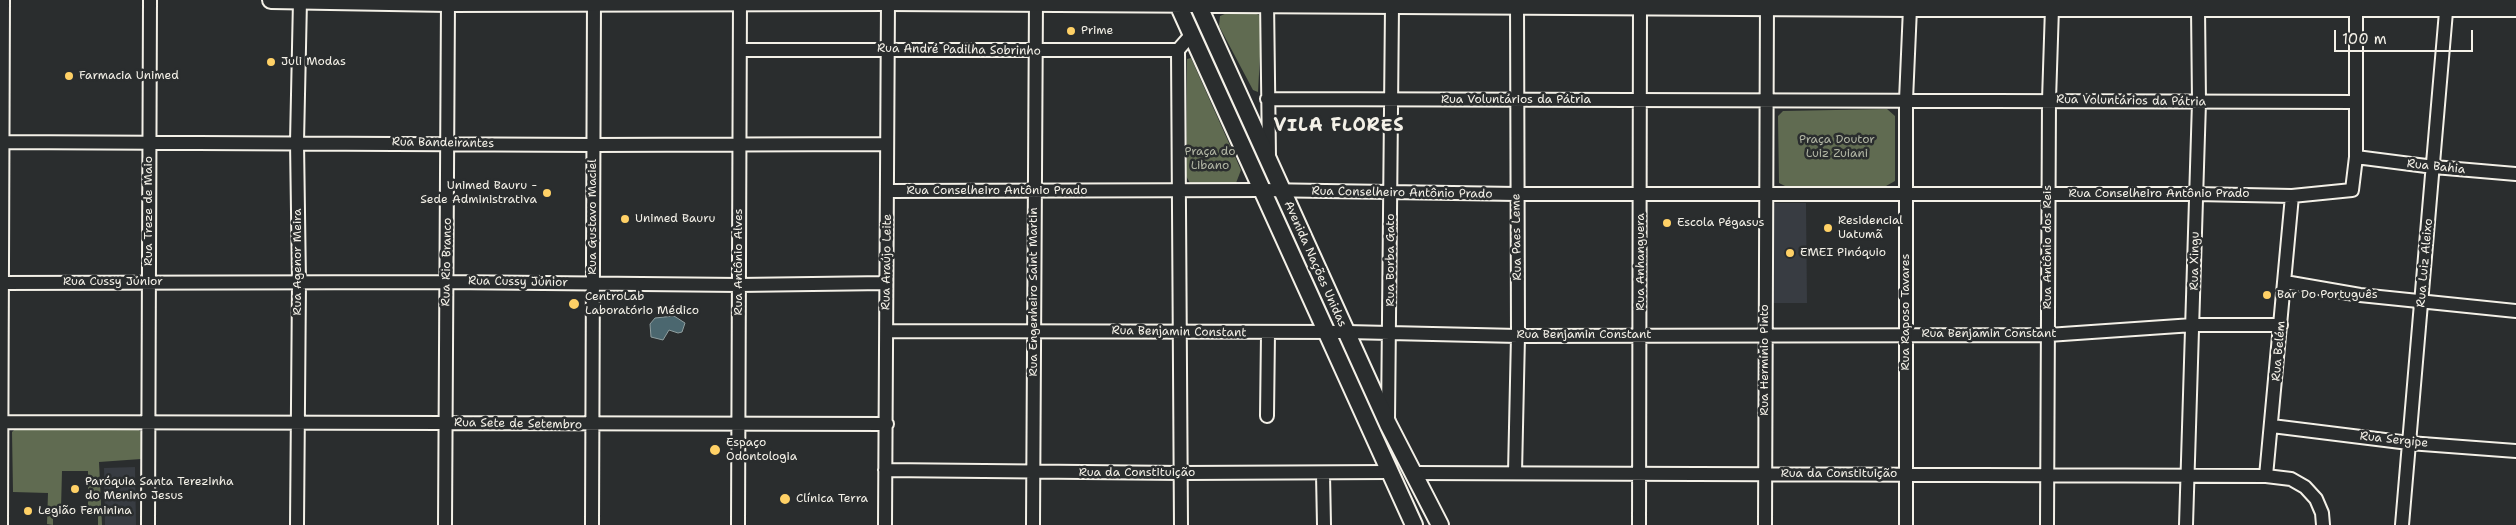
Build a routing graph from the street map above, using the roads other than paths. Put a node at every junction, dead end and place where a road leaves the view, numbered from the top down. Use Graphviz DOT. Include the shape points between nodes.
graph roads {
  1 [pos="3,0"];
  2 [pos="150,0"];
  3 [pos="271,0"];
  4 [pos="300,0"];
  5 [pos="448,1"];
  6 [pos="594,1"];
  7 [pos="740,1"];
  8 [pos="888,1"];
  9 [pos="1036,2"];
  10 [pos="1197,2"];
  11 [pos="1267,2"];
  12 [pos="1178,3"];
  13 [pos="1517,3"];
  14 [pos="1772,3"];
  15 [pos="1640,4"];
  16 [pos="2053,4"];
  17 [pos="2194,4"];
  18 [pos="2360,4"];
  19 [pos="2447,5"];
  20 [pos="2509,5"];
  21 [pos="1392,6"];
  22 [pos="1910,8"];
  23 [pos="1192,34"];
  24 [pos="888,48"];
  25 [pos="740,50"];
  26 [pos="1178,50"];
  27 [pos="1035,51"];
  28 [pos="1267,99"];
  29 [pos="1391,100"];
  30 [pos="1517,100"];
  31 [pos="1639,100"];
  32 [pos="1906,100"];
  33 [pos="2049,100"];
  34 [pos="1765,102"];
  35 [pos="2199,102"];
  36 [pos="2356,102"];
  37 [pos="1,142"];
  38 [pos="149,142"];
  39 [pos="297,142"];
  40 [pos="448,143"];
  41 [pos="739,144"];
  42 [pos="886,144"];
  43 [pos="593,145"];
  44 [pos="2356,157"];
  45 [pos="1269,161"];
  46 [pos="2434,167"];
  47 [pos="2516,174"];
  48 [pos="1262,190"];
  49 [pos="888,191"];
  50 [pos="1179,191"];
  51 [pos="1282,191"];
  52 [pos="1034,192"];
  53 [pos="1392,193"];
  54 [pos="1516,194"];
  55 [pos="1641,194"];
  56 [pos="1767,194"];
  57 [pos="1906,194"];
  58 [pos="2048,194"];
  59 [pos="2196,194"];
  60 [pos="2292,196"];
  61 [pos="149,282"];
  62 [pos="299,282"];
  63 [pos="446,282"];
  64 [pos="2285,282"];
  65 [pos="1,283"];
  66 [pos="594,283"];
  67 [pos="886,283"];
  68 [pos="740,285"];
  69 [pos="2422,302"];
  70 [pos="2516,311"];
  71 [pos="2193,325"];
  72 [pos="2281,325"];
  73 [pos="1034,331"];
  74 [pos="1178,331"];
  75 [pos="886,332"];
  76 [pos="1326,332"];
  77 [pos="1347,332"];
  78 [pos="1268,333"];
  79 [pos="1907,333"];
  80 [pos="1391,334"];
  81 [pos="1765,334"];
  82 [pos="1640,335"];
  83 [pos="2048,335"];
  84 [pos="1518,336"];
  85 [pos="1268,416"];
  86 [pos="1,422"];
  87 [pos="149,422"];
  88 [pos="298,422"];
  89 [pos="446,424"];
  90 [pos="738,424"];
  91 [pos="887,424"];
  92 [pos="1388,424"];
  93 [pos="592,425"];
  94 [pos="2272,426"];
  95 [pos="2409,443"];
  96 [pos="2516,451"];
  97 [pos="885,470"];
  98 [pos="1389,472"];
  99 [pos="1033,473"];
  100 [pos="1412,473"];
  101 [pos="1182,474"];
  102 [pos="1323,474"];
  103 [pos="1515,474"];
  104 [pos="1640,474"];
  105 [pos="1907,474"];
  106 [pos="2047,474"];
  107 [pos="1765,475"];
  108 [pos="2187,475"];
  109 [pos="2266,476"];
  110 [pos="2,525"];
  111 [pos="148,525"];
  112 [pos="297,525"];
  113 [pos="445,525"];
  114 [pos="592,525"];
  115 [pos="738,525"];
  116 [pos="885,525"];
  117 [pos="1033,525"];
  118 [pos="1181,525"];
  119 [pos="1324,525"];
  120 [pos="1414,525"];
  121 [pos="1440,525"];
  122 [pos="1640,525"];
  123 [pos="1765,525"];
  124 [pos="1906,525"];
  125 [pos="2047,525"];
  126 [pos="2186,525"];
  127 [pos="2323,525"];
  128 [pos="2402,525"];
  1 -- 37 [label="street"];
  2 -- 38 [label="street, Rua Treze de Maio"];
  3 -- 4 [label="main road"];
  4 -- 5 [label="main road"];
  4 -- 39 [label="street, Rua Agenor Meira"];
  5 -- 6 [label="main road"];
  5 -- 40 [label="street, Rua Rio Branco"];
  6 -- 7 [label="main road"];
  6 -- 43 [label="street, Rua Gustavo Maciel"];
  7 -- 8 [label="main road"];
  7 -- 25 [label="street, Rua Antônio Alves"];
  8 -- 9 [label="main road"];
  8 -- 24 [label="street, Rua Araújo Leite"];
  9 -- 12 [label="main road"];
  9 -- 27 [label="street, Rua Engenheiro Saint Martin"];
  10 -- 11 [label="main road"];
  10 -- 12 [label="main road"];
  10 -- 45 [label="main road, Avenida Nações Unidas"];
  11 -- 21 [label="main road"];
  11 -- 28 [label="street"];
  12 -- 23 [label="main road, Avenida Nações Unidas"];
  13 -- 15 [label="main road"];
  13 -- 21 [label="main road"];
  13 -- 30 [label="street, Rua Paes Leme"];
  14 -- 15 [label="main road"];
  14 -- 22 [label="main road"];
  14 -- 34 [label="street"];
  15 -- 31 [label="street, Rua Anhanguera"];
  16 -- 17 [label="main road"];
  16 -- 22 [label="main road"];
  16 -- 33 [label="street, Rua Antônio dos Reis"];
  17 -- 18 [label="main road"];
  17 -- 35 [label="street, Rua Xingu"];
  18 -- 19 [label="main road"];
  18 -- 36 [label="street"];
  19 -- 20 [label="main road"];
  19 -- 46 [label="street, Rua Luiz Aleixo"];
  21 -- 29 [label="street, Rua Borba Gato"];
  22 -- 32 [label="street, Rua Raposo Tavares"];
  23 -- 26 [label="street"];
  23 -- 48 [label="main road, Avenida Nações Unidas"];
  24 -- 25 [label="street, Rua André Padilha Sobrinho"];
  24 -- 27 [label="street, Rua André Padilha Sobrinho"];
  24 -- 42 [label="street, Rua Araújo Leite"];
  25 -- 41 [label="street, Rua Antônio Alves"];
  26 -- 27 [label="street, Rua André Padilha Sobrinho"];
  26 -- 50 [label="street"];
  27 -- 52 [label="street, Rua Engenheiro Saint Martin"];
  28 -- 29 [label="street, Rua Voluntários da Pátria"];
  28 -- 45 [label="street"];
  29 -- 30 [label="street, Rua Voluntários da Pátria"];
  29 -- 53 [label="street, Rua Borba Gato"];
  30 -- 31 [label="street, Rua Voluntários da Pátria"];
  30 -- 54 [label="street, Rua Paes Leme"];
  31 -- 34 [label="street, Rua Voluntários da Pátria"];
  31 -- 55 [label="street, Rua Anhanguera"];
  32 -- 33 [label="street, Rua Voluntários da Pátria"];
  32 -- 34 [label="street"];
  32 -- 57 [label="street, Rua Raposo Tavares"];
  33 -- 35 [label="street, Rua Voluntários da Pátria"];
  33 -- 58 [label="street, Rua Antônio dos Reis"];
  34 -- 56 [label="street"];
  35 -- 36 [label="street, Rua Voluntários da Pátria"];
  35 -- 59 [label="street, Rua Xingu"];
  36 -- 44 [label="street"];
  37 -- 38 [label="street, Rua Bandeirantes"];
  37 -- 65 [label="street"];
  38 -- 39 [label="street, Rua Bandeirantes"];
  38 -- 61 [label="street, Rua Treze de Maio"];
  39 -- 40 [label="street, Rua Bandeirantes"];
  39 -- 62 [label="street, Rua Agenor Meira"];
  40 -- 43 [label="street, Rua Bandeirantes"];
  40 -- 63 [label="street, Rua Rio Branco"];
  41 -- 42 [label="street, Rua Bandeirantes"];
  41 -- 43 [label="street, Rua Bandeirantes"];
  41 -- 68 [label="street, Rua Antônio Alves"];
  42 -- 49 [label="street, Rua Araújo Leite"];
  43 -- 66 [label="street, Rua Gustavo Maciel"];
  44 -- 46 [label="street, Rua Bahia"];
  44 -- 60 [label="street, Rua Conselheiro Antônio Prado" via="2352,190"];
  45 -- 51 [label="main road, Avenida Nações Unidas"];
  46 -- 47 [label="street, Rua Bahia"];
  46 -- 69 [label="street, Rua Luiz Aleixo"];
  48 -- 50 [label="street, Rua Conselheiro Antônio Prado"];
  48 -- 51 [label="street, Rua Conselheiro Antônio Prado"];
  48 -- 76 [label="main road, Avenida Nações Unidas"];
  49 -- 52 [label="street, Rua Conselheiro Antônio Prado"];
  49 -- 67 [label="street, Rua Araújo Leite"];
  50 -- 52 [label="street, Rua Conselheiro Antônio Prado"];
  50 -- 74 [label="street"];
  51 -- 53 [label="street, Rua Conselheiro Antônio Prado"];
  51 -- 77 [label="main road, Avenida Nações Unidas"];
  52 -- 73 [label="street, Rua Engenheiro Saint Martin"];
  53 -- 54 [label="street, Rua Conselheiro Antônio Prado"];
  53 -- 80 [label="street, Rua Borba Gato"];
  54 -- 55 [label="street, Rua Conselheiro Antônio Prado"];
  54 -- 84 [label="street, Rua Paes Leme"];
  55 -- 56 [label="street, Rua Conselheiro Antônio Prado"];
  55 -- 82 [label="street, Rua Anhanguera"];
  56 -- 57 [label="street"];
  56 -- 81 [label="street, Rua Hermínio Pinto"];
  57 -- 58 [label="street, Rua Conselheiro Antônio Prado"];
  57 -- 79 [label="street, Rua Raposo Tavares"];
  58 -- 59 [label="street, Rua Conselheiro Antônio Prado"];
  58 -- 83 [label="street, Rua Antônio dos Reis"];
  59 -- 60 [label="street, Rua Conselheiro Antônio Prado"];
  59 -- 71 [label="street, Rua Xingu"];
  60 -- 64 [label="street, Rua Belém"];
  61 -- 62 [label="street, Rua Cussy Júnior"];
  61 -- 65 [label="street, Rua Cussy Júnior"];
  61 -- 87 [label="street, Rua Treze de Maio"];
  62 -- 63 [label="street, Rua Cussy Júnior"];
  62 -- 88 [label="street, Rua Agenor Meira"];
  63 -- 66 [label="street, Rua Cussy Júnior"];
  63 -- 89 [label="street, Rua Rio Branco"];
  64 -- 69 [label="street"];
  64 -- 72 [label="street, Rua Belém"];
  65 -- 86 [label="street"];
  66 -- 68 [label="street, Rua Cussy Júnior"];
  66 -- 93 [label="street, Rua Gustavo Maciel"];
  67 -- 68 [label="street, Rua Cussy Júnior"];
  67 -- 75 [label="street, Rua Araújo Leite"];
  68 -- 90 [label="street, Rua Antônio Alves"];
  69 -- 70 [label="street"];
  69 -- 95 [label="street, Rua Luiz Aleixo"];
  71 -- 72 [label="street, Rua Benjamin Constant"];
  71 -- 83 [label="street, Rua Benjamin Constant"];
  71 -- 108 [label="street, Rua Xingu"];
  72 -- 94 [label="street, Rua Belém"];
  73 -- 74 [label="street, Rua Benjamin Constant"];
  73 -- 75 [label="street, Rua Benjamin Constant"];
  73 -- 99 [label="street, Rua Engenheiro Saint Martin"];
  74 -- 78 [label="street, Rua Benjamin Constant"];
  74 -- 101 [label="street"];
  75 -- 91 [label="street, Rua Araújo Leite"];
  76 -- 77 [label="street, Rua Benjamin Constant"];
  76 -- 78 [label="street, Rua Benjamin Constant"];
  76 -- 98 [label="main road, Avenida Nações Unidas"];
  77 -- 80 [label="street, Rua Benjamin Constant"];
  77 -- 92 [label="main road, Avenida Nações Unidas"];
  78 -- 85 [label="street"];
  79 -- 81 [label="street, Rua Benjamin Constant"];
  79 -- 83 [label="street, Rua Benjamin Constant"];
  79 -- 105 [label="street, Rua Raposo Tavares"];
  80 -- 84 [label="street, Rua Benjamin Constant"];
  80 -- 92 [label="street, Rua Borba Gato"];
  81 -- 82 [label="street, Rua Benjamin Constant"];
  81 -- 107 [label="street, Rua Hermínio Pinto"];
  82 -- 84 [label="street, Rua Benjamin Constant"];
  82 -- 104 [label="street, Rua Anhanguera"];
  83 -- 106 [label="street, Rua Antônio dos Reis"];
  84 -- 103 [label="street, Rua Paes Leme"];
  86 -- 87 [label="street, Rua Sete de Setembro"];
  86 -- 110 [label="street"];
  87 -- 88 [label="street, Rua Sete de Setembro"];
  87 -- 111 [label="street, Rua Treze de Maio"];
  88 -- 89 [label="street, Rua Sete de Setembro"];
  88 -- 112 [label="street, Rua Agenor Meira"];
  89 -- 93 [label="street, Rua Sete de Setembro"];
  89 -- 113 [label="street, Rua Rio Branco"];
  90 -- 91 [label="street, Rua Sete de Setembro"];
  90 -- 93 [label="street, Rua Sete de Setembro"];
  90 -- 115 [label="street, Rua Antônio Alves"];
  91 -- 97 [label="street, Rua Araújo Leite"];
  92 -- 100 [label="main road, Avenida Nações Unidas"];
  93 -- 114 [label="street, Rua Gustavo Maciel"];
  94 -- 95 [label="street, Rua Sergipe"];
  94 -- 109 [label="street, Rua Belém"];
  95 -- 96 [label="street, Rua Sergipe"];
  95 -- 128 [label="street, Rua Luiz Aleixo"];
  97 -- 99 [label="street, Rua da Constituição"];
  97 -- 116 [label="street, Rua Araújo Leite"];
  98 -- 102 [label="street, Rua da Constituição"];
  98 -- 120 [label="main road, Avenida Nações Unidas"];
  99 -- 101 [label="street, Rua da Constituição"];
  99 -- 117 [label="street, Rua Engenheiro Saint Martin"];
  100 -- 103 [label="street, Rua da Constituição"];
  100 -- 121 [label="main road, Avenida Nações Unidas"];
  101 -- 102 [label="street, Rua da Constituição"];
  101 -- 118 [label="street"];
  102 -- 119 [label="street"];
  103 -- 104 [label="street, Rua da Constituição"];
  104 -- 107 [label="street, Rua da Constituição"];
  104 -- 122 [label="street, Rua Anhanguera"];
  105 -- 106 [label="street, Rua da Constituição"];
  105 -- 107 [label="street, Rua da Constituição"];
  105 -- 124 [label="street, Rua Raposo Tavares"];
  106 -- 108 [label="street, Rua da Constituição"];
  106 -- 125 [label="street, Rua Antônio dos Reis"];
  107 -- 123 [label="street, Rua Hermínio Pinto"];
  108 -- 109 [label="street, Rua da Constituição"];
  108 -- 126 [label="street, Rua Xingu"];
  109 -- 127 [label="street, Rua da Constituição" via="2291,478 2305,487 2316,499"];
}
